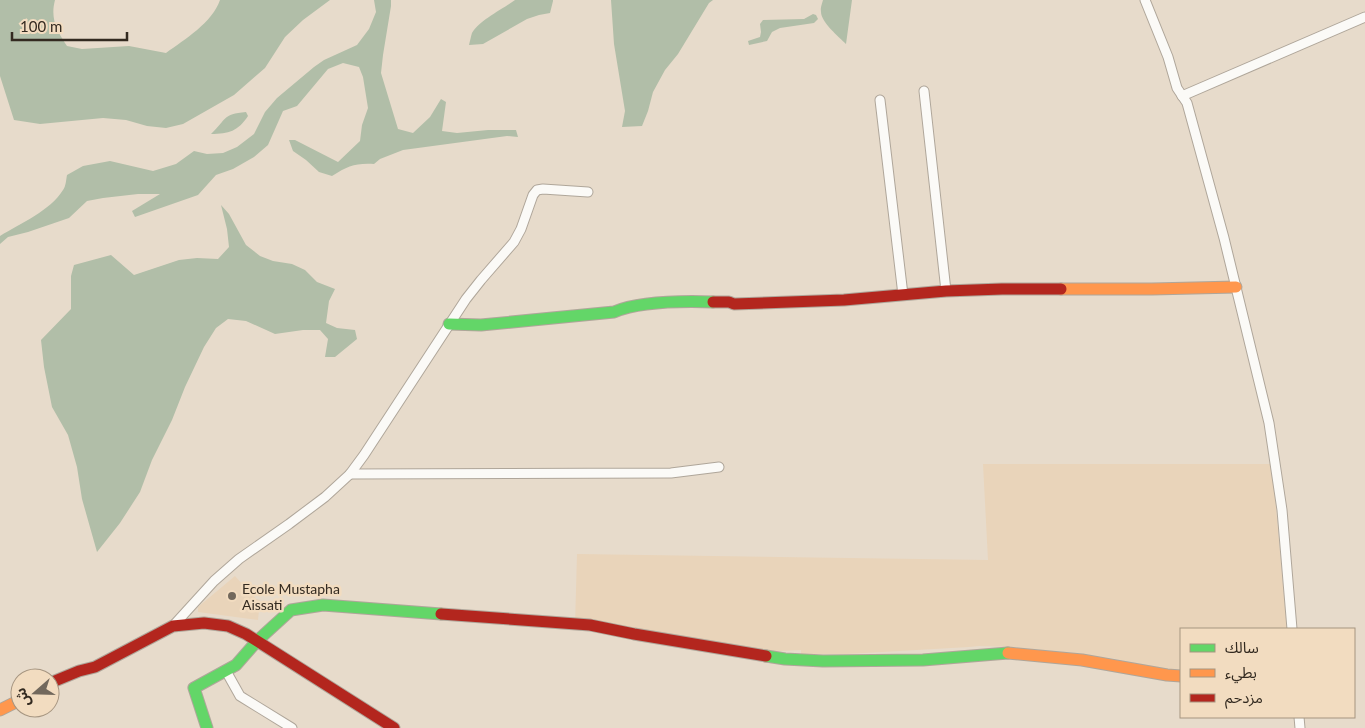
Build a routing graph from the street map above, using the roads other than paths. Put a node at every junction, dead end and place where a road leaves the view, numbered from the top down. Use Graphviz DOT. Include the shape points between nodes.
graph roads {
  1 [pos="1145,0"];
  2 [pos="1365,17"];
  3 [pos="924,91"];
  4 [pos="1182,96"];
  5 [pos="880,100"];
  6 [pos="588,192"];
  7 [pos="1236,287"];
  8 [pos="946,291"];
  9 [pos="903,295"];
  10 [pos="450,324"];
  11 [pos="719,467"];
  12 [pos="350,474"];
  13 [pos="173,626"];
  14 [pos="1292,628"];
  15 [pos="257,641"];
  16 [pos="226,671"];
  17 [pos="1180,676"];
  18 [pos="60,679"];
  19 [pos="207,728"];
  20 [pos="292,728"];
  21 [pos="394,728"];
  1 -- 4 [label="street"];
  2 -- 4 [label="street"];
  3 -- 8 [label="street"];
  4 -- 7 [label="street" via="1187,103"];
  5 -- 9 [label="street"];
  6 -- 10 [label="street" via="537,190 514,242 481,280"];
  7 -- 8 [label="street"];
  7 -- 14 [label="street" via="1269,423 1282,510"];
  8 -- 9 [label="street"];
  9 -- 10 [label="street" via="734,304 687,302 481,325"];
  10 -- 12 [label="street"];
  11 -- 12 [label="street" via="671,473"];
  12 -- 13 [label="street" via="240,559"];
  13 -- 15 [label="street" via="204,623 228,626"];
  13 -- 18 [label="street" via="95,667"];
  15 -- 16 [label="street" via="236,665"];
  15 -- 17 [label="street" via="291,610 323,604 590,625 785,659 923,660 1004,653 1082,660"];
  15 -- 21 [label="street"];
  16 -- 19 [label="street" via="194,688"];
  16 -- 20 [label="street" via="240,696"];
}
